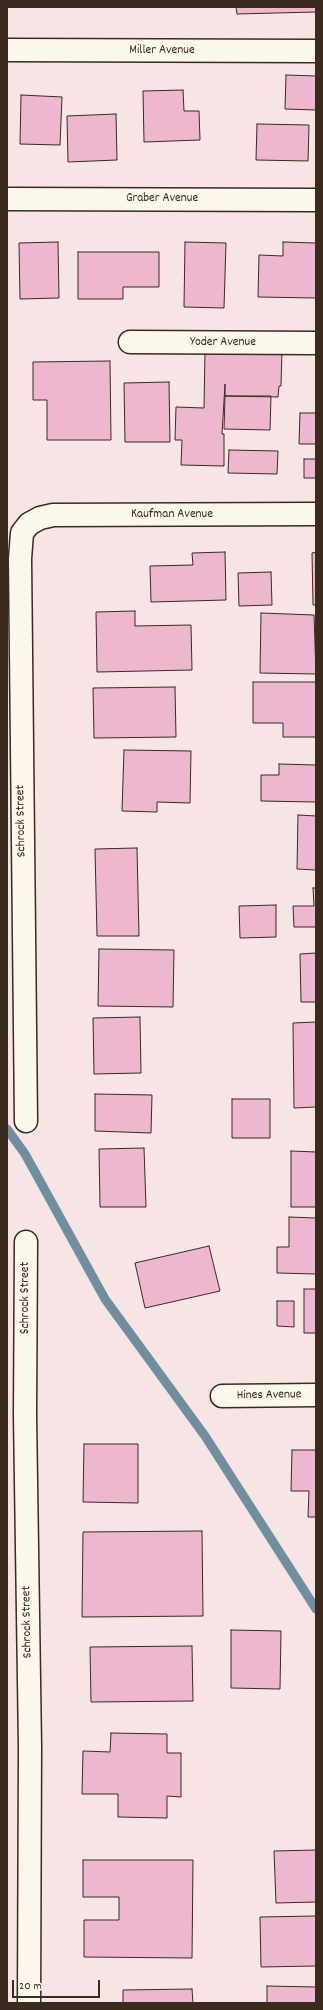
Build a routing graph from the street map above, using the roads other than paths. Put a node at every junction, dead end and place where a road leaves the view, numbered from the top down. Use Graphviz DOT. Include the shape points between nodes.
graph roads {
  1 [pos="7,50"];
  2 [pos="316,51"];
  3 [pos="7,199"];
  4 [pos="316,200"];
  5 [pos="130,342"];
  6 [pos="316,344"];
  7 [pos="316,514"];
  8 [pos="29,524"];
  9 [pos="26,1121"];
  10 [pos="26,1242"];
  11 [pos="316,1395"];
  12 [pos="222,1396"];
  13 [pos="29,2003"];
  1 -- 2 [label="street, Miller Avenue"];
  3 -- 4 [label="street, Graber Avenue"];
  5 -- 6 [label="street, Yoder Avenue"];
  7 -- 8 [label="street, Kaufman Avenue" via="53,515"];
  8 -- 9 [label="street, Schrock Street" via="22,532 20,559"];
  10 -- 13 [label="street, Schrock Street" via="25,1415 30,1747"];
  11 -- 12 [label="street, Hines Avenue"];
}
